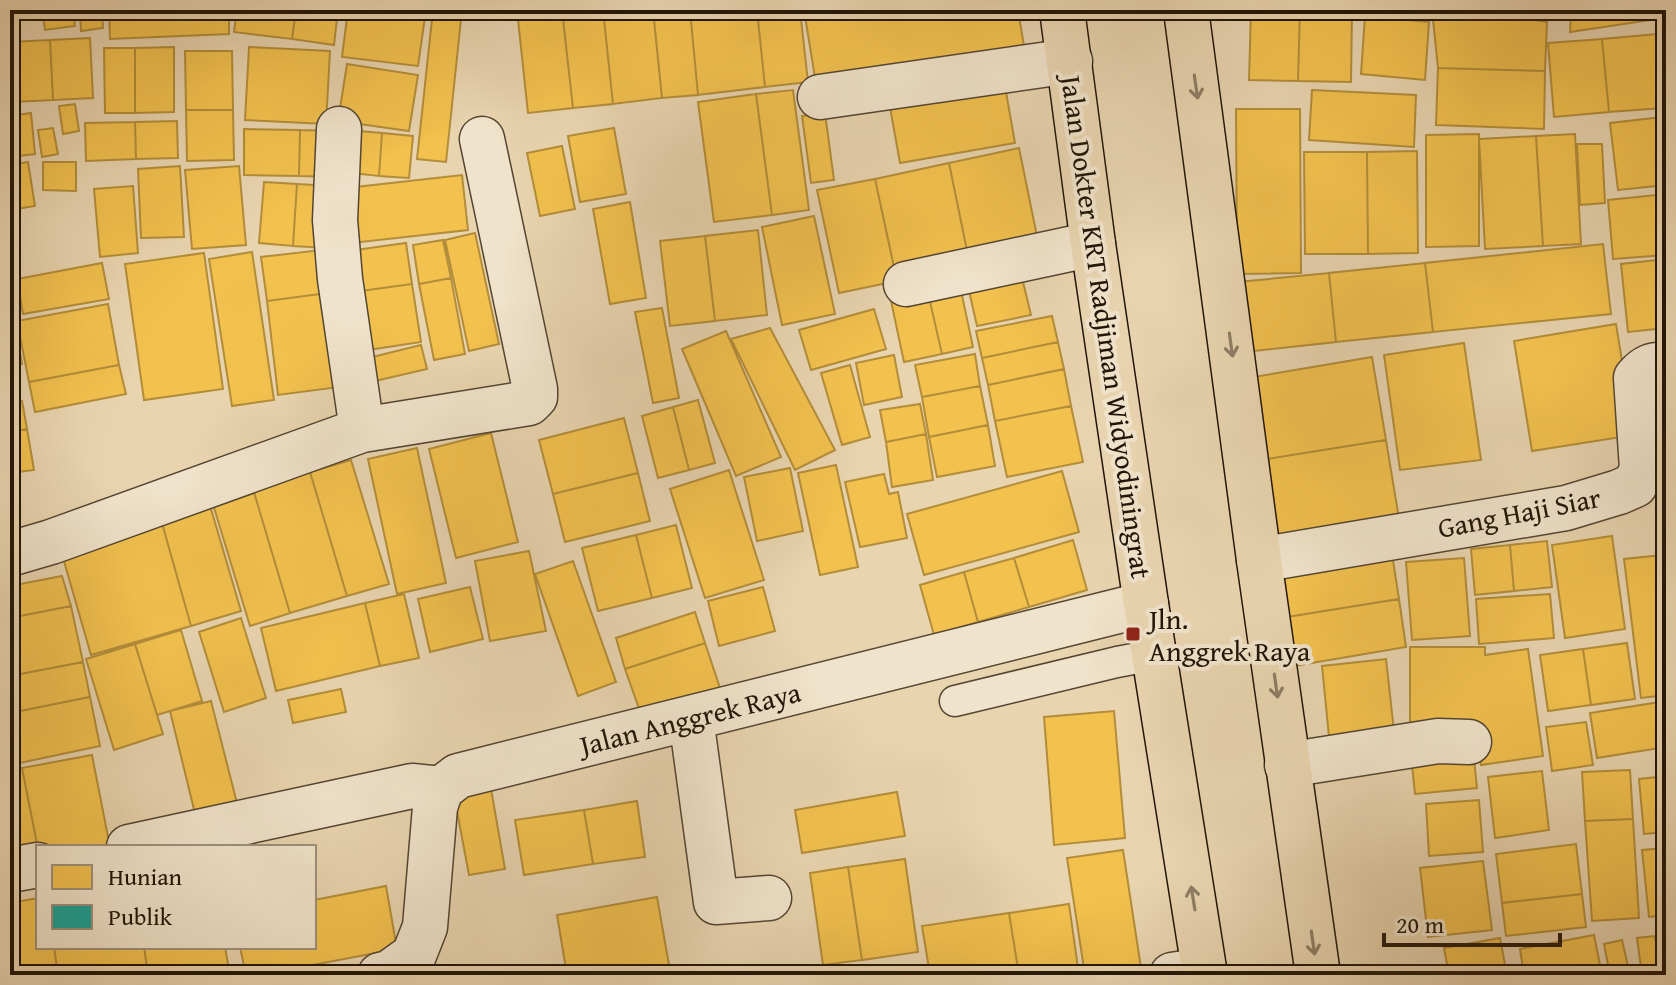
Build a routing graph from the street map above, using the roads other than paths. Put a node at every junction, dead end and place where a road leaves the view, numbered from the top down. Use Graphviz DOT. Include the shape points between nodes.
graph roads {
  1 [pos="1062,10"];
  2 [pos="1186,10"];
  3 [pos="1070,61"];
  4 [pos="820,97"];
  5 [pos="339,129"];
  6 [pos="482,139"];
  7 [pos="1093,244"];
  8 [pos="906,284"];
  9 [pos="1666,365"];
  10 [pos="362,430"];
  11 [pos="10,554"];
  12 [pos="1259,560"];
  13 [pos="1146,604"];
  14 [pos="1154,655"];
  15 [pos="955,701"];
  16 [pos="691,718"];
  17 [pos="1469,742"];
  18 [pos="1287,765"];
  19 [pos="441,789"];
  20 [pos="138,845"];
  21 [pos="36,865"];
  22 [pos="10,870"];
  23 [pos="769,898"];
  24 [pos="1194,973"];
  25 [pos="380,975"];
  26 [pos="1318,975"];
  1 -- 3 [label="main road, Jalan Dokter KRT Radjiman Widyodiningrat"];
  2 -- 12 [label="main road, one-way"];
  3 -- 4 [label="street"];
  3 -- 7 [label="main road, Jalan Dokter KRT Radjiman Widyodiningrat"];
  5 -- 10 [label="street" via="337,249"];
  6 -- 10 [label="street" via="535,397 529,403"];
  7 -- 8 [label="street"];
  7 -- 13 [label="main road, Jalan Dokter KRT Radjiman Widyodiningrat"];
  9 -- 12 [label="street, Gang Haji Siar" via="1643,369 1636,378 1642,469 1635,485 1566,508"];
  10 -- 11 [label="street"];
  12 -- 18 [label="main road, one-way"];
  13 -- 14 [label="main road, Jalan Dokter KRT Radjiman Widyodiningrat"];
  13 -- 16 [label="street, Jalan Anggrek Raya"];
  14 -- 15 [label="lane"];
  24 -- 14 [label="main road, Jalan Dokter KRT Radjiman Widyodiningrat, one-way"];
  16 -- 19 [label="street, Jalan Anggrek Raya" via="458,776"];
  16 -- 23 [label="street" via="716,902"];
  17 -- 18 [label="street" via="1438,741"];
  18 -- 26 [label="main road, one-way"];
  19 -- 20 [label="street" via="412,786"];
  19 -- 25 [label="street" via="425,927 414,955"];
  21 -- 22 [label="street"];
}
